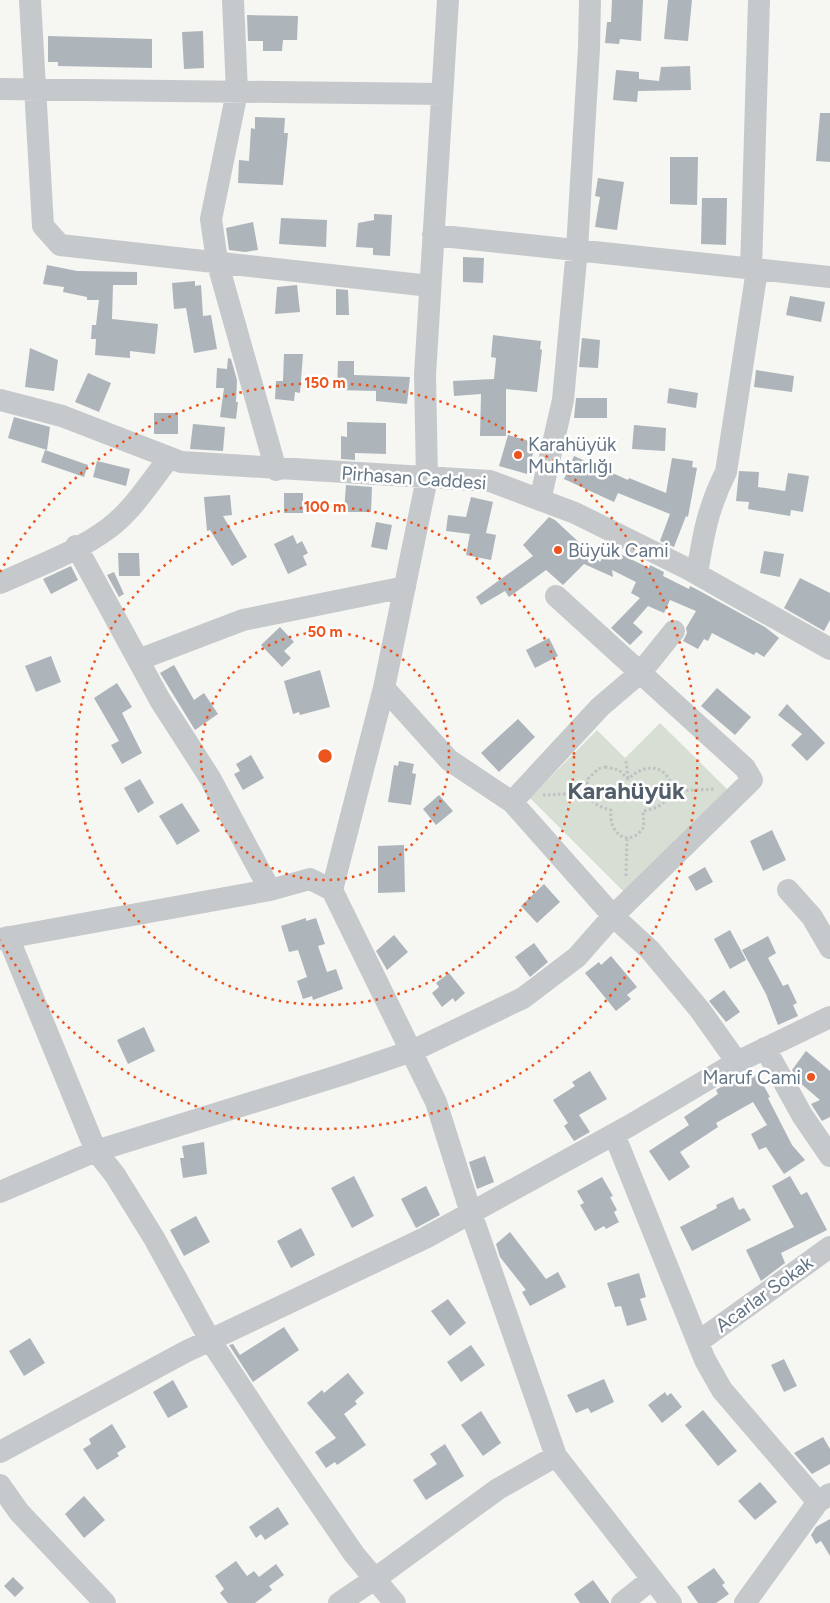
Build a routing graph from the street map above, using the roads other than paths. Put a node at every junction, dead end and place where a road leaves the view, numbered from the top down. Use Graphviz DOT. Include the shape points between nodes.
graph roads {
  1 [pos="30,0"];
  2 [pos="233,0"];
  3 [pos="448,0"];
  4 [pos="590,0"];
  5 [pos="759,0"];
  6 [pos="0,89"];
  7 [pos="35,91"];
  8 [pos="237,92"];
  9 [pos="442,94"];
  10 [pos="433,235"];
  11 [pos="577,249"];
  12 [pos="218,261"];
  13 [pos="754,270"];
  14 [pos="830,277"];
  15 [pos="430,286"];
  16 [pos="0,400"];
  17 [pos="169,458"];
  18 [pos="276,470"];
  19 [pos="426,478"];
  20 [pos="540,500"];
  21 [pos="76,546"];
  22 [pos="697,574"];
  23 [pos="0,583"];
  24 [pos="405,587"];
  25 [pos="556,596"];
  26 [pos="674,631"];
  27 [pos="830,649"];
  28 [pos="138,660"];
  29 [pos="641,672"];
  30 [pos="384,688"];
  31 [pos="514,799"];
  32 [pos="270,890"];
  33 [pos="332,890"];
  34 [pos="788,890"];
  35 [pos="619,910"];
  36 [pos="4,938"];
  37 [pos="830,948"];
  38 [pos="830,1017"];
  39 [pos="765,1048"];
  40 [pos="412,1051"];
  41 [pos="737,1062"];
  42 [pos="614,1134"];
  43 [pos="96,1151"];
  44 [pos="830,1156"];
  45 [pos="0,1192"];
  46 [pos="471,1213"];
  47 [pos="830,1246"];
  48 [pos="210,1340"];
  49 [pos="698,1342"];
  50 [pos="0,1452"];
  51 [pos="556,1456"];
  52 [pos="0,1485"];
  53 [pos="824,1498"];
  54 [pos="376,1578"];
  55 [pos="652,1579"];
  56 [pos="105,1603"];
  57 [pos="339,1603"];
  58 [pos="395,1603"];
  59 [pos="622,1603"];
  60 [pos="671,1603"];
  61 [pos="745,1603"];
  1 -- 7 [label="street"];
  2 -- 8 [label="street"];
  3 -- 9 [label="street"];
  4 -- 11 [label="street"];
  5 -- 13 [label="street"];
  6 -- 7 [label="street"];
  7 -- 8 [label="street"];
  7 -- 12 [label="street" via="43,226 60,244"];
  8 -- 9 [label="street"];
  8 -- 12 [label="street" via="211,219"];
  9 -- 10 [label="street"];
  10 -- 11 [label="street"];
  10 -- 15 [label="street"];
  11 -- 13 [label="street"];
  11 -- 20 [label="street" via="563,400"];
  12 -- 15 [label="street"];
  12 -- 18 [label="street"];
  13 -- 14 [label="street"];
  13 -- 22 [label="street" via="726,472 706,520"];
  15 -- 19 [label="street" via="425,375"];
  16 -- 17 [label="street, Pirhasan Caddesi" via="62,416"];
  17 -- 18 [label="street, Pirhasan Caddesi" via="180,462"];
  17 -- 21 [label="street" via="137,500 110,528"];
  18 -- 19 [label="street, Pirhasan Caddesi"];
  19 -- 20 [label="street, Pirhasan Caddesi" via="490,481"];
  19 -- 24 [label="street"];
  20 -- 22 [label="street, Pirhasan Caddesi" via="575,513"];
  21 -- 23 [label="street"];
  21 -- 28 [label="street"];
  22 -- 27 [label="street, Pirhasan Caddesi"];
  24 -- 28 [label="street" via="243,620"];
  24 -- 30 [label="street"];
  25 -- 29 [label="street"];
  26 -- 29 [label="street"];
  28 -- 32 [label="street" via="210,778"];
  29 -- 31 [label="street" via="600,706"];
  29 -- 35 [label="street" via="745,768 752,780"];
  30 -- 31 [label="street" via="449,760"];
  30 -- 33 [label="street"];
  31 -- 35 [label="street"];
  32 -- 33 [label="street" via="310,879"];
  32 -- 36 [label="street"];
  33 -- 40 [label="street"];
  34 -- 37 [label="street" via="812,917"];
  35 -- 40 [label="street" via="577,957 523,998"];
  35 -- 41 [label="street" via="700,1010"];
  36 -- 43 [label="street"];
  38 -- 39 [label="street"];
  39 -- 41 [label="street"];
  39 -- 44 [label="street" via="802,1115"];
  40 -- 43 [label="street"];
  40 -- 46 [label="street" via="436,1102"];
  41 -- 42 [label="street"];
  42 -- 46 [label="street"];
  42 -- 49 [label="street"];
  43 -- 45 [label="street"];
  43 -- 48 [label="street" via="149,1230"];
  46 -- 48 [label="street"];
  46 -- 51 [label="street"];
  47 -- 49 [label="street, Acarlar Sokak"];
  48 -- 50 [label="street"];
  48 -- 54 [label="street" via="313,1496 354,1554"];
  49 -- 53 [label="street" via="722,1390"];
  51 -- 54 [label="street" via="498,1489"];
  51 -- 55 [label="street"];
  52 -- 56 [label="street" via="19,1512"];
  53 -- 61 [label="street"];
  54 -- 57 [label="street"];
  54 -- 58 [label="street"];
  55 -- 59 [label="street"];
  55 -- 60 [label="street"];
}
